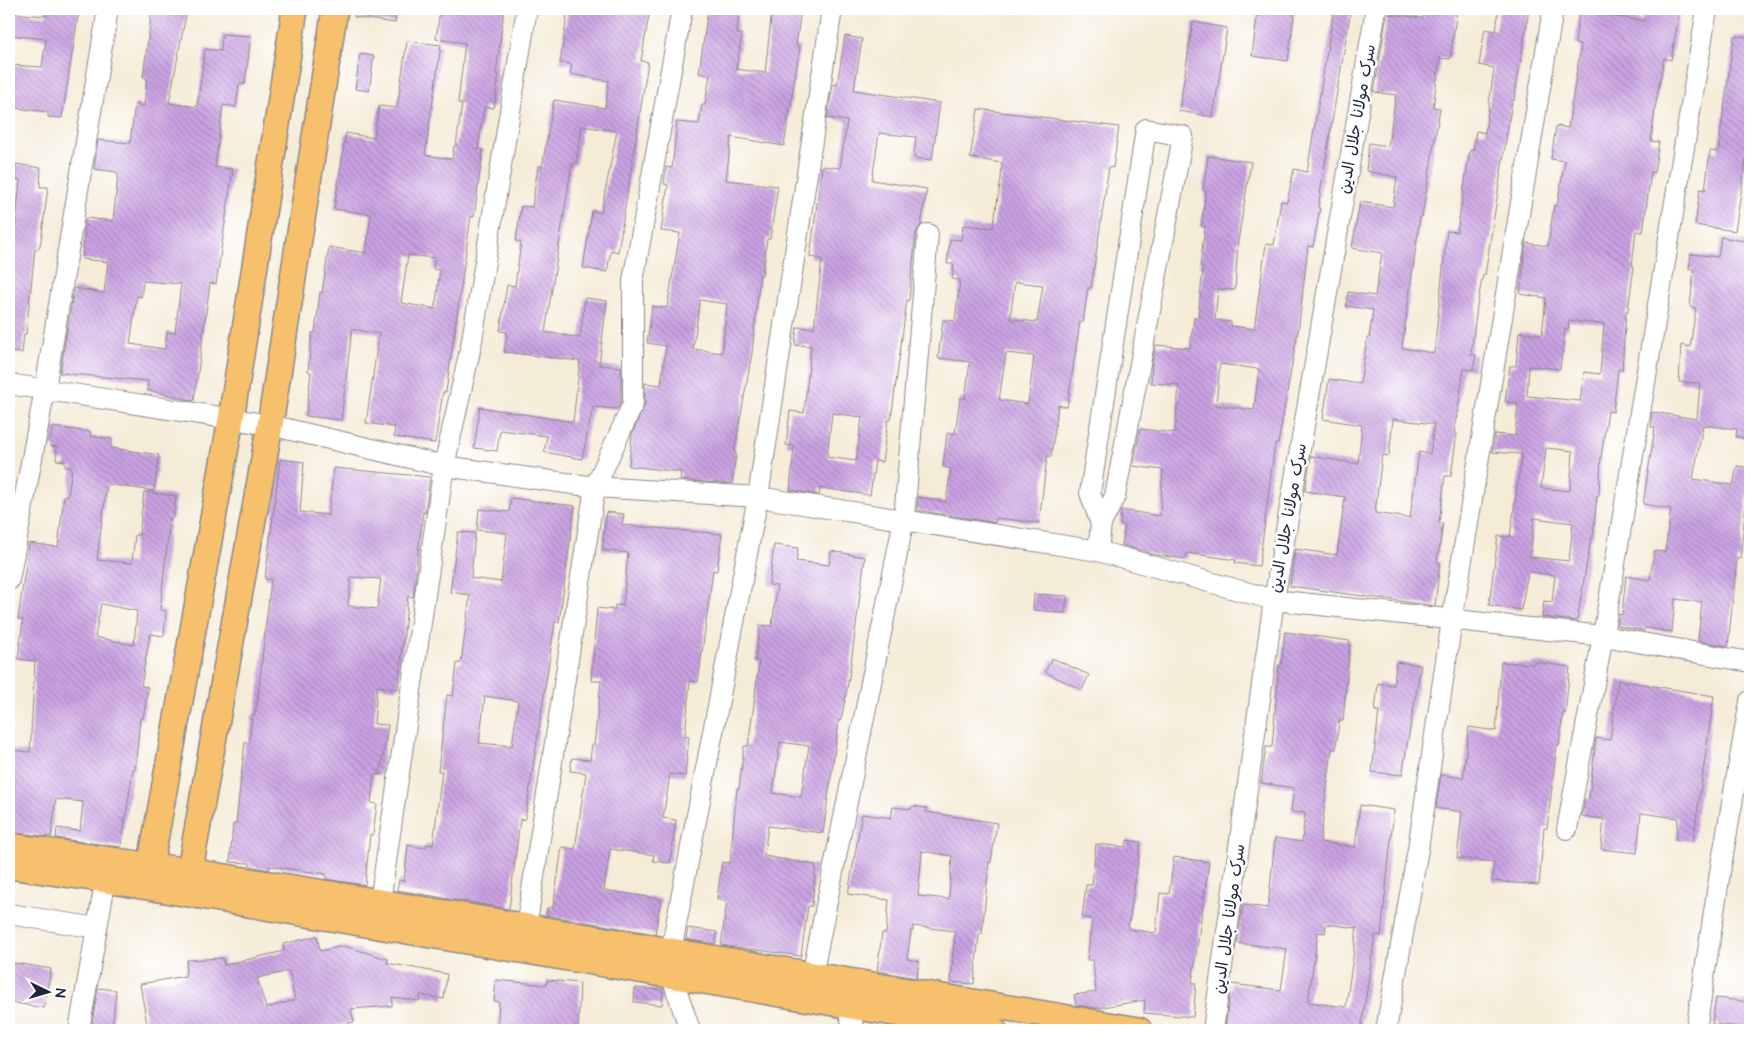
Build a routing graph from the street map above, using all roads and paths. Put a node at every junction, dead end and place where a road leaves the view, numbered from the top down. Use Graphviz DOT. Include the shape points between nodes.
graph roads {
  1 [pos="108,9"];
  2 [pos="295,9"];
  3 [pos="335,9"];
  4 [pos="527,9"];
  5 [pos="682,9"];
  6 [pos="832,9"];
  7 [pos="1376,9"];
  8 [pos="1553,9"];
  9 [pos="1707,9"];
  10 [pos="928,234"];
  11 [pos="9,384"];
  12 [pos="45,390"];
  13 [pos="231,419"];
  14 [pos="270,425"];
  15 [pos="444,466"];
  16 [pos="596,487"];
  17 [pos="758,497"];
  18 [pos="904,519"];
  19 [pos="1101,524"];
  20 [pos="1098,551"];
  21 [pos="9,580"];
  22 [pos="1274,600"];
  23 [pos="1452,620"];
  24 [pos="1603,636"];
  25 [pos="1750,662"];
  26 [pos="1750,701"];
  27 [pos="1567,829"];
  28 [pos="9,846"];
  29 [pos="9,866"];
  30 [pos="107,871"];
  31 [pos="148,877"];
  32 [pos="188,883"];
  33 [pos="380,902"];
  34 [pos="9,914"];
  35 [pos="97,928"];
  36 [pos="526,928"];
  37 [pos="671,951"];
  38 [pos="812,976"];
  39 [pos="672,977"];
  40 [pos="846,1005"];
  41 [pos="1128,1029"];
  42 [pos="79,1030"];
  43 [pos="690,1030"];
  44 [pos="855,1030"];
  45 [pos="994,1030"];
  46 [pos="1213,1030"];
  47 [pos="1386,1030"];
  48 [pos="1696,1030"];
  1 -- 12 [label="street"];
  2 -- 13 [label="main road"];
  3 -- 14 [label="main road"];
  4 -- 15 [label="street" via="471,346"];
  5 -- 16 [label="street" via="633,280 633,404"];
  6 -- 17 [label="street"];
  7 -- 22 [label="street, سرک مولانا جلال الدین"];
  8 -- 23 [label="street"];
  9 -- 24 [label="street"];
  10 -- 18 [label="street"];
  11 -- 12 [label="street"];
  12 -- 13 [label="street"];
  12 -- 21 [label="street"];
  13 -- 14 [label="street"];
  13 -- 31 [label="main road"];
  14 -- 15 [label="street"];
  14 -- 32 [label="main road"];
  15 -- 16 [label="street"];
  15 -- 33 [label="street"];
  16 -- 17 [label="street"];
  16 -- 36 [label="street"];
  17 -- 18 [label="street"];
  17 -- 37 [label="street"];
  18 -- 20 [label="street"];
  18 -- 38 [label="street"];
  19 -- 19 [label="street" via="1090,493 1146,130 1184,136 1115,496"];
  19 -- 20 [label="street"];
  20 -- 22 [label="street"];
  22 -- 23 [label="street"];
  22 -- 46 [label="street, سرک مولانا جلال الدین"];
  23 -- 24 [label="street"];
  23 -- 47 [label="street" via="1418,849"];
  24 -- 25 [label="street"];
  24 -- 27 [label="street"];
  26 -- 48 [label="street"];
  28 -- 30 [label="main road"];
  29 -- 30 [label="main road"];
  30 -- 31 [label="main road"];
  30 -- 35 [label="street"];
  31 -- 32 [label="main road"];
  32 -- 33 [label="main road"];
  32 -- 39 [label="main road"];
  33 -- 36 [label="main road"];
  34 -- 35 [label="street"];
  35 -- 42 [label="street"];
  36 -- 37 [label="main road"];
  37 -- 38 [label="main road"];
  38 -- 41 [label="main road"];
  39 -- 40 [label="main road"];
  39 -- 43 [label="street"];
  40 -- 44 [label="street"];
  40 -- 45 [label="main road"];
}
